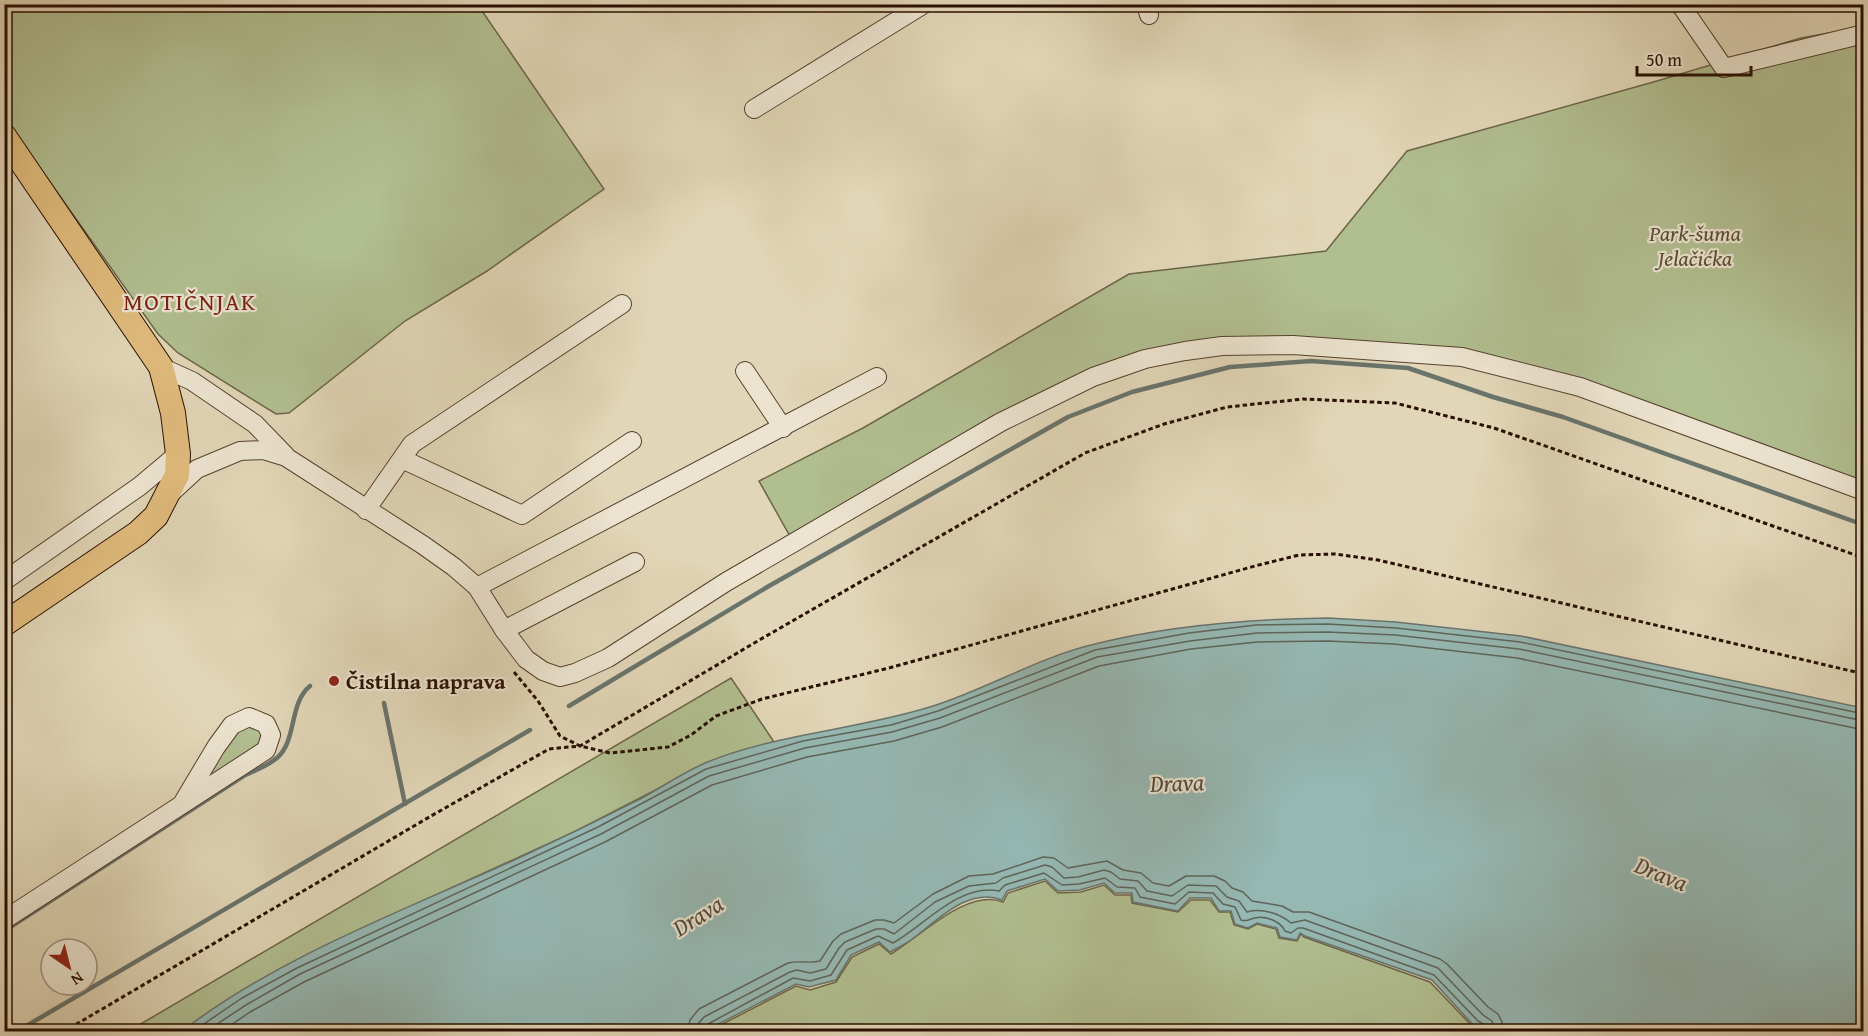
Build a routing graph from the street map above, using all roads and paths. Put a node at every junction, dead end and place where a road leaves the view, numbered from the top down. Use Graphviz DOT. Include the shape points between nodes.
graph roads {
  1 [pos="924,4"];
  2 [pos="1680,4"];
  3 [pos="1863,34"];
  4 [pos="754,109"];
  5 [pos="4,136"];
  6 [pos="622,304"];
  7 [pos="160,367"];
  8 [pos="745,371"];
  9 [pos="877,377"];
  10 [pos="783,428"];
  11 [pos="632,441"];
  12 [pos="178,454"];
  13 [pos="286,457"];
  14 [pos="402,459"];
  15 [pos="1863,491"];
  16 [pos="169,494"];
  17 [pos="366,510"];
  18 [pos="1863,558"];
  19 [pos="635,562"];
  20 [pos="4,582"];
  21 [pos="477,587"];
  22 [pos="4,624"];
  23 [pos="504,630"];
  24 [pos="513,671"];
  25 [pos="1863,674"];
  26 [pos="580,746"];
  27 [pos="182,804"];
  28 [pos="4,920"];
  29 [pos="63,1032"];
  1 -- 4 [label="street"];
  2 -- 3 [label="street" via="1724,68"];
  5 -- 7 [label="main road"];
  6 -- 14 [label="street" via="412,444"];
  7 -- 12 [label="main road" via="173,413"];
  7 -- 13 [label="street" via="192,381 255,424"];
  8 -- 10 [label="street"];
  9 -- 10 [label="street"];
  10 -- 21 [label="street"];
  11 -- 14 [label="street" via="522,515"];
  12 -- 16 [label="main road" via="177,475"];
  12 -- 20 [label="street" via="140,486"];
  13 -- 16 [label="street" via="263,450 240,451 197,469"];
  13 -- 17 [label="street"];
  14 -- 17 [label="street"];
  15 -- 23 [label="street" via="1580,387 1462,357 1293,345 1222,346 1145,359 1093,377 1021,412 726,582 608,658 575,673 560,677 543,671 526,659"];
  16 -- 22 [label="main road" via="156,516 138,533"];
  17 -- 21 [label="street" via="423,545"];
  18 -- 26 [label="path" via="1494,428 1395,403 1303,399 1227,407 1164,424 1085,453"];
  19 -- 23 [label="street"];
  21 -- 23 [label="street"];
  24 -- 26 [label="path" via="560,736"];
  25 -- 26 [label="path" via="1378,560 1335,554 1299,555 762,699 716,716 668,747 610,753"];
  26 -- 29 [label="path" via="549,749"];
  27 -- 27 [label="street" via="266,750 271,735 266,724 249,717 232,725"];
  27 -- 28 [label="street"];
}
